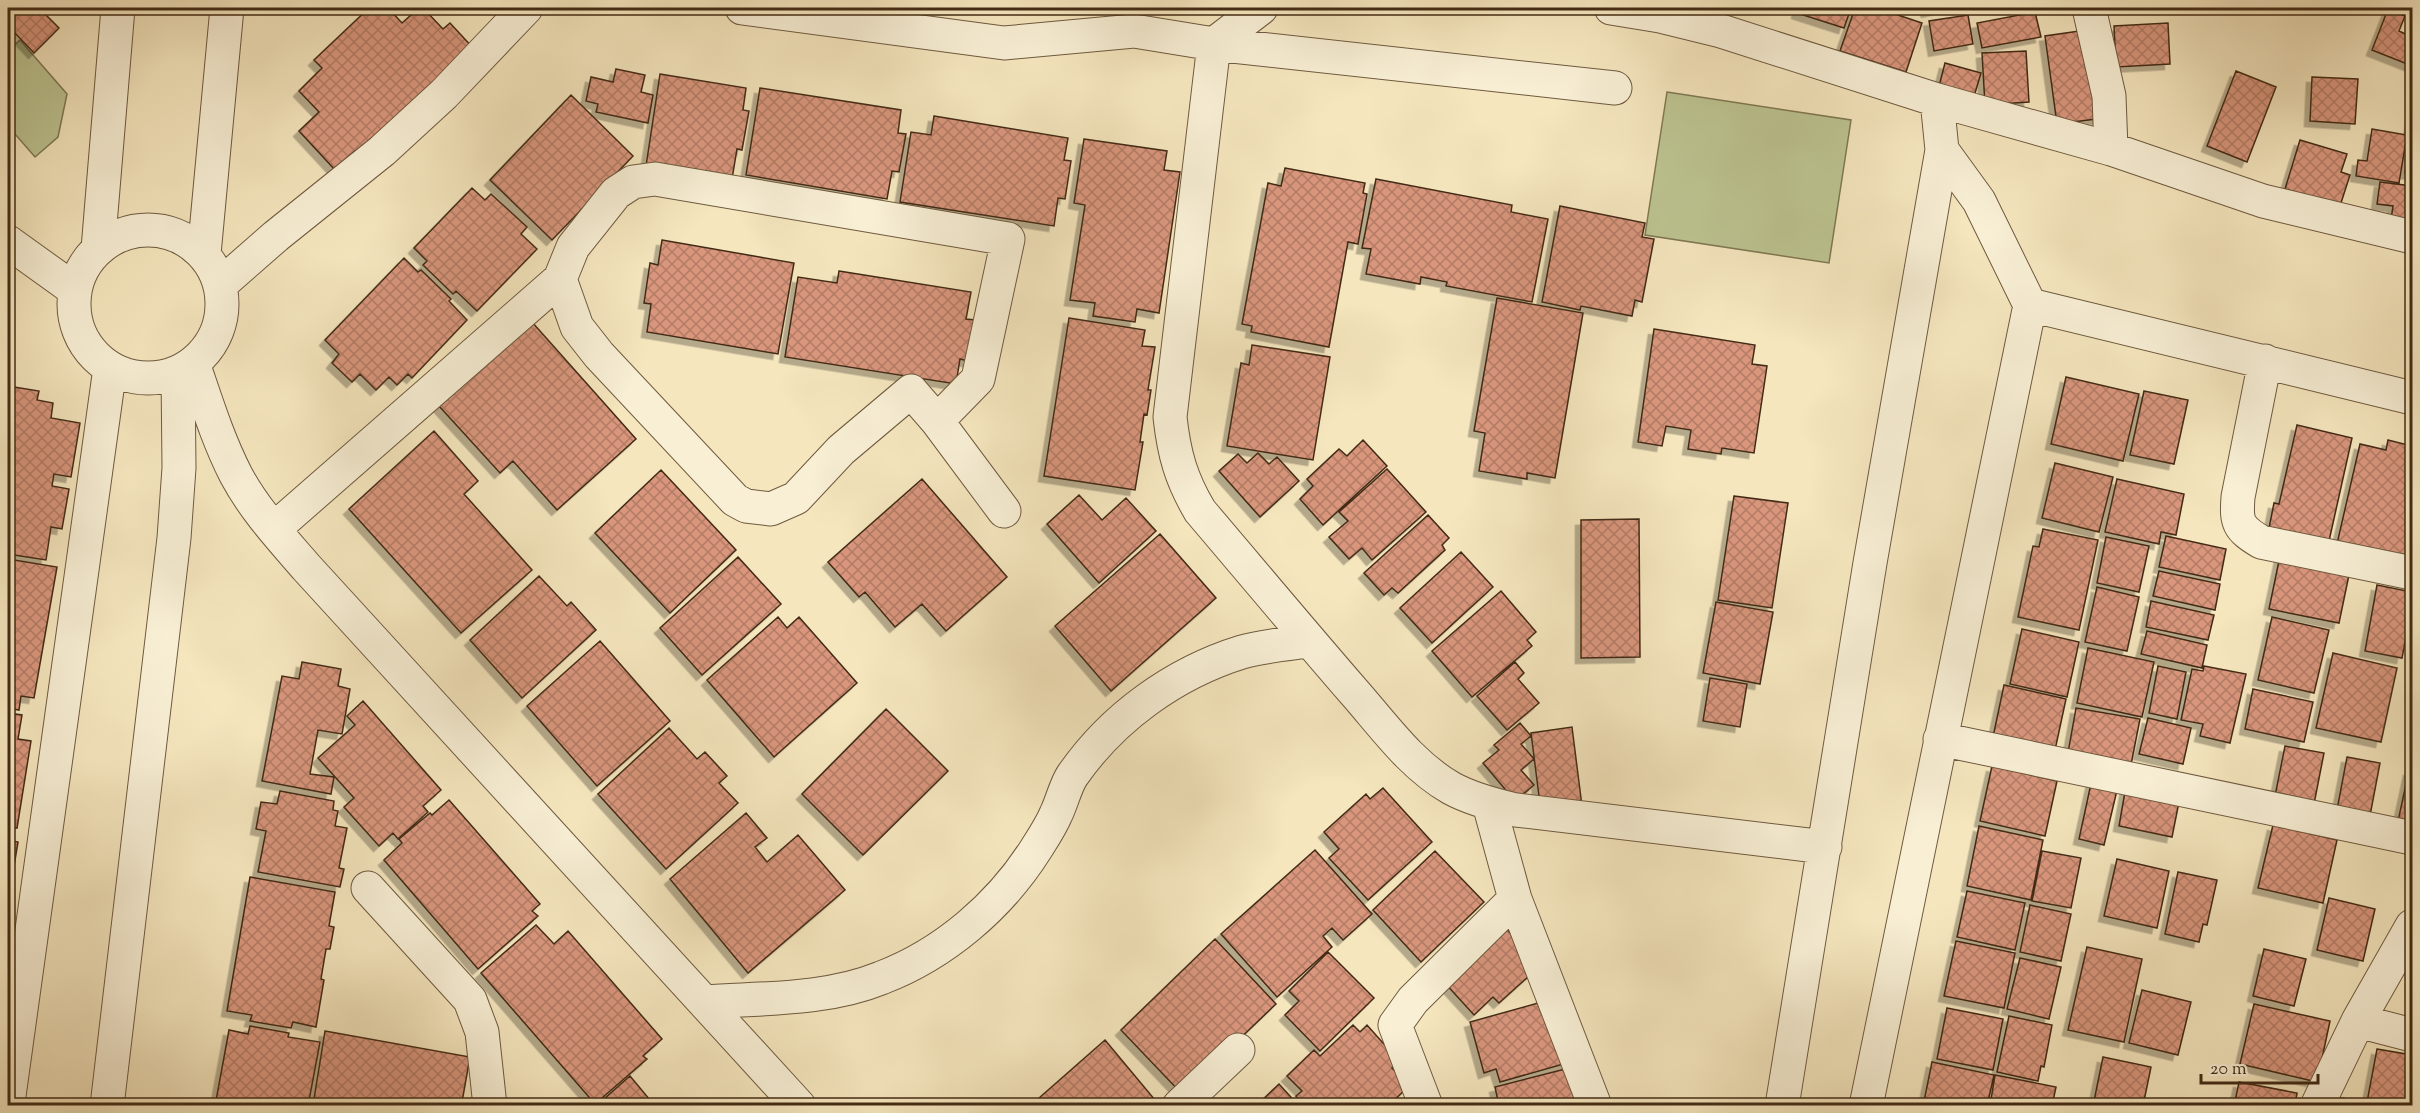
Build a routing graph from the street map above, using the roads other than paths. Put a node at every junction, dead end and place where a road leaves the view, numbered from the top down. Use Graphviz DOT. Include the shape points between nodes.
graph roads {
  1 [pos="118,8"];
  2 [pos="227,8"];
  3 [pos="526,8"];
  4 [pos="742,8"];
  5 [pos="1261,8"];
  6 [pos="1621,8"];
  7 [pos="2089,8"];
  8 [pos="1214,44"];
  9 [pos="1615,88"];
  10 [pos="1937,100"];
  11 [pos="2111,149"];
  12 [pos="1942,150"];
  13 [pos="2412,237"];
  14 [pos="8,242"];
  15 [pos="98,249"];
  16 [pos="204,254"];
  17 [pos="560,279"];
  18 [pos="220,285"];
  19 [pos="75,290"];
  20 [pos="2030,304"];
  21 [pos="2265,361"];
  22 [pos="110,368"];
  23 [pos="185,368"];
  24 [pos="2412,398"];
  25 [pos="937,421"];
  26 [pos="1004,511"];
  27 [pos="274,528"];
  28 [pos="2412,573"];
  29 [pos="1309,641"];
  30 [pos="1940,739"];
  31 [pos="1489,804"];
  32 [pos="2412,838"];
  33 [pos="1825,847"];
  34 [pos="368,888"];
  35 [pos="1515,899"];
  36 [pos="2412,926"];
  37 [pos="706,1002"];
  38 [pos="2358,1021"];
  39 [pos="2412,1035"];
  40 [pos="1238,1050"];
  41 [pos="1420,1102"];
  42 [pos="8,1103"];
  43 [pos="107,1106"];
  44 [pos="489,1106"];
  45 [pos="799,1106"];
  46 [pos="1179,1106"];
  47 [pos="1595,1106"];
  48 [pos="1782,1106"];
  49 [pos="1866,1106"];
  50 [pos="2317,1106"];
  1 -- 15 [label="street"];
  2 -- 16 [label="street"];
  3 -- 18 [label="street" via="444,94 382,151"];
  4 -- 8 [label="street" via="1004,43 1134,31"];
  5 -- 8 [label="street"];
  6 -- 10 [label="street" via="1721,31"];
  7 -- 11 [label="street" via="2109,96"];
  8 -- 9 [label="street"];
  8 -- 29 [label="street" via="1170,417 1173,446 1179,469 1200,511"];
  10 -- 11 [label="street"];
  10 -- 12 [label="street"];
  11 -- 13 [label="street" via="2264,201"];
  12 -- 20 [label="street" via="1979,201"];
  12 -- 33 [label="street"];
  14 -- 19 [label="street"];
  15 -- 16 [label="street" via="111,239 143,229 177,235"];
  15 -- 19 [label="street" via="83,268"];
  16 -- 18 [label="street"];
  17 -- 25 [label="street" via="577,327 735,500 746,506 771,509 796,498 841,450 911,391"];
  17 -- 25 [label="street" via="573,248 616,193 633,182 655,179 1008,239 978,380"];
  17 -- 27 [label="street"];
  18 -- 23 [label="street" via="221,320 215,336 206,351"];
  19 -- 22 [label="street" via="73,306 80,335 87,348"];
  20 -- 21 [label="street"];
  20 -- 30 [label="street"];
  21 -- 24 [label="street"];
  21 -- 28 [label="street" via="2238,497 2236,518 2244,531 2260,542"];
  22 -- 23 [label="street" via="143,379"];
  22 -- 42 [label="street"];
  23 -- 27 [label="street" via="237,476"];
  23 -- 43 [label="street" via="174,538"];
  25 -- 26 [label="street"];
  27 -- 37 [label="street"];
  29 -- 31 [label="street" via="1411,757 1452,788"];
  29 -- 37 [label="street" via="1234,655 1205,666 1141,704 1115,726 1071,778 1056,815 1012,882 985,912 919,960 844,991"];
  30 -- 32 [label="street"];
  30 -- 49 [label="street"];
  31 -- 33 [label="street"];
  31 -- 35 [label="street"];
  33 -- 48 [label="street"];
  34 -- 44 [label="street" via="470,1000 482,1032"];
  35 -- 41 [label="street" via="1413,1000 1395,1025"];
  35 -- 47 [label="street"];
  36 -- 38 [label="street"];
  37 -- 45 [label="street"];
  38 -- 39 [label="street"];
  38 -- 50 [label="street"];
  40 -- 46 [label="street"];
}
